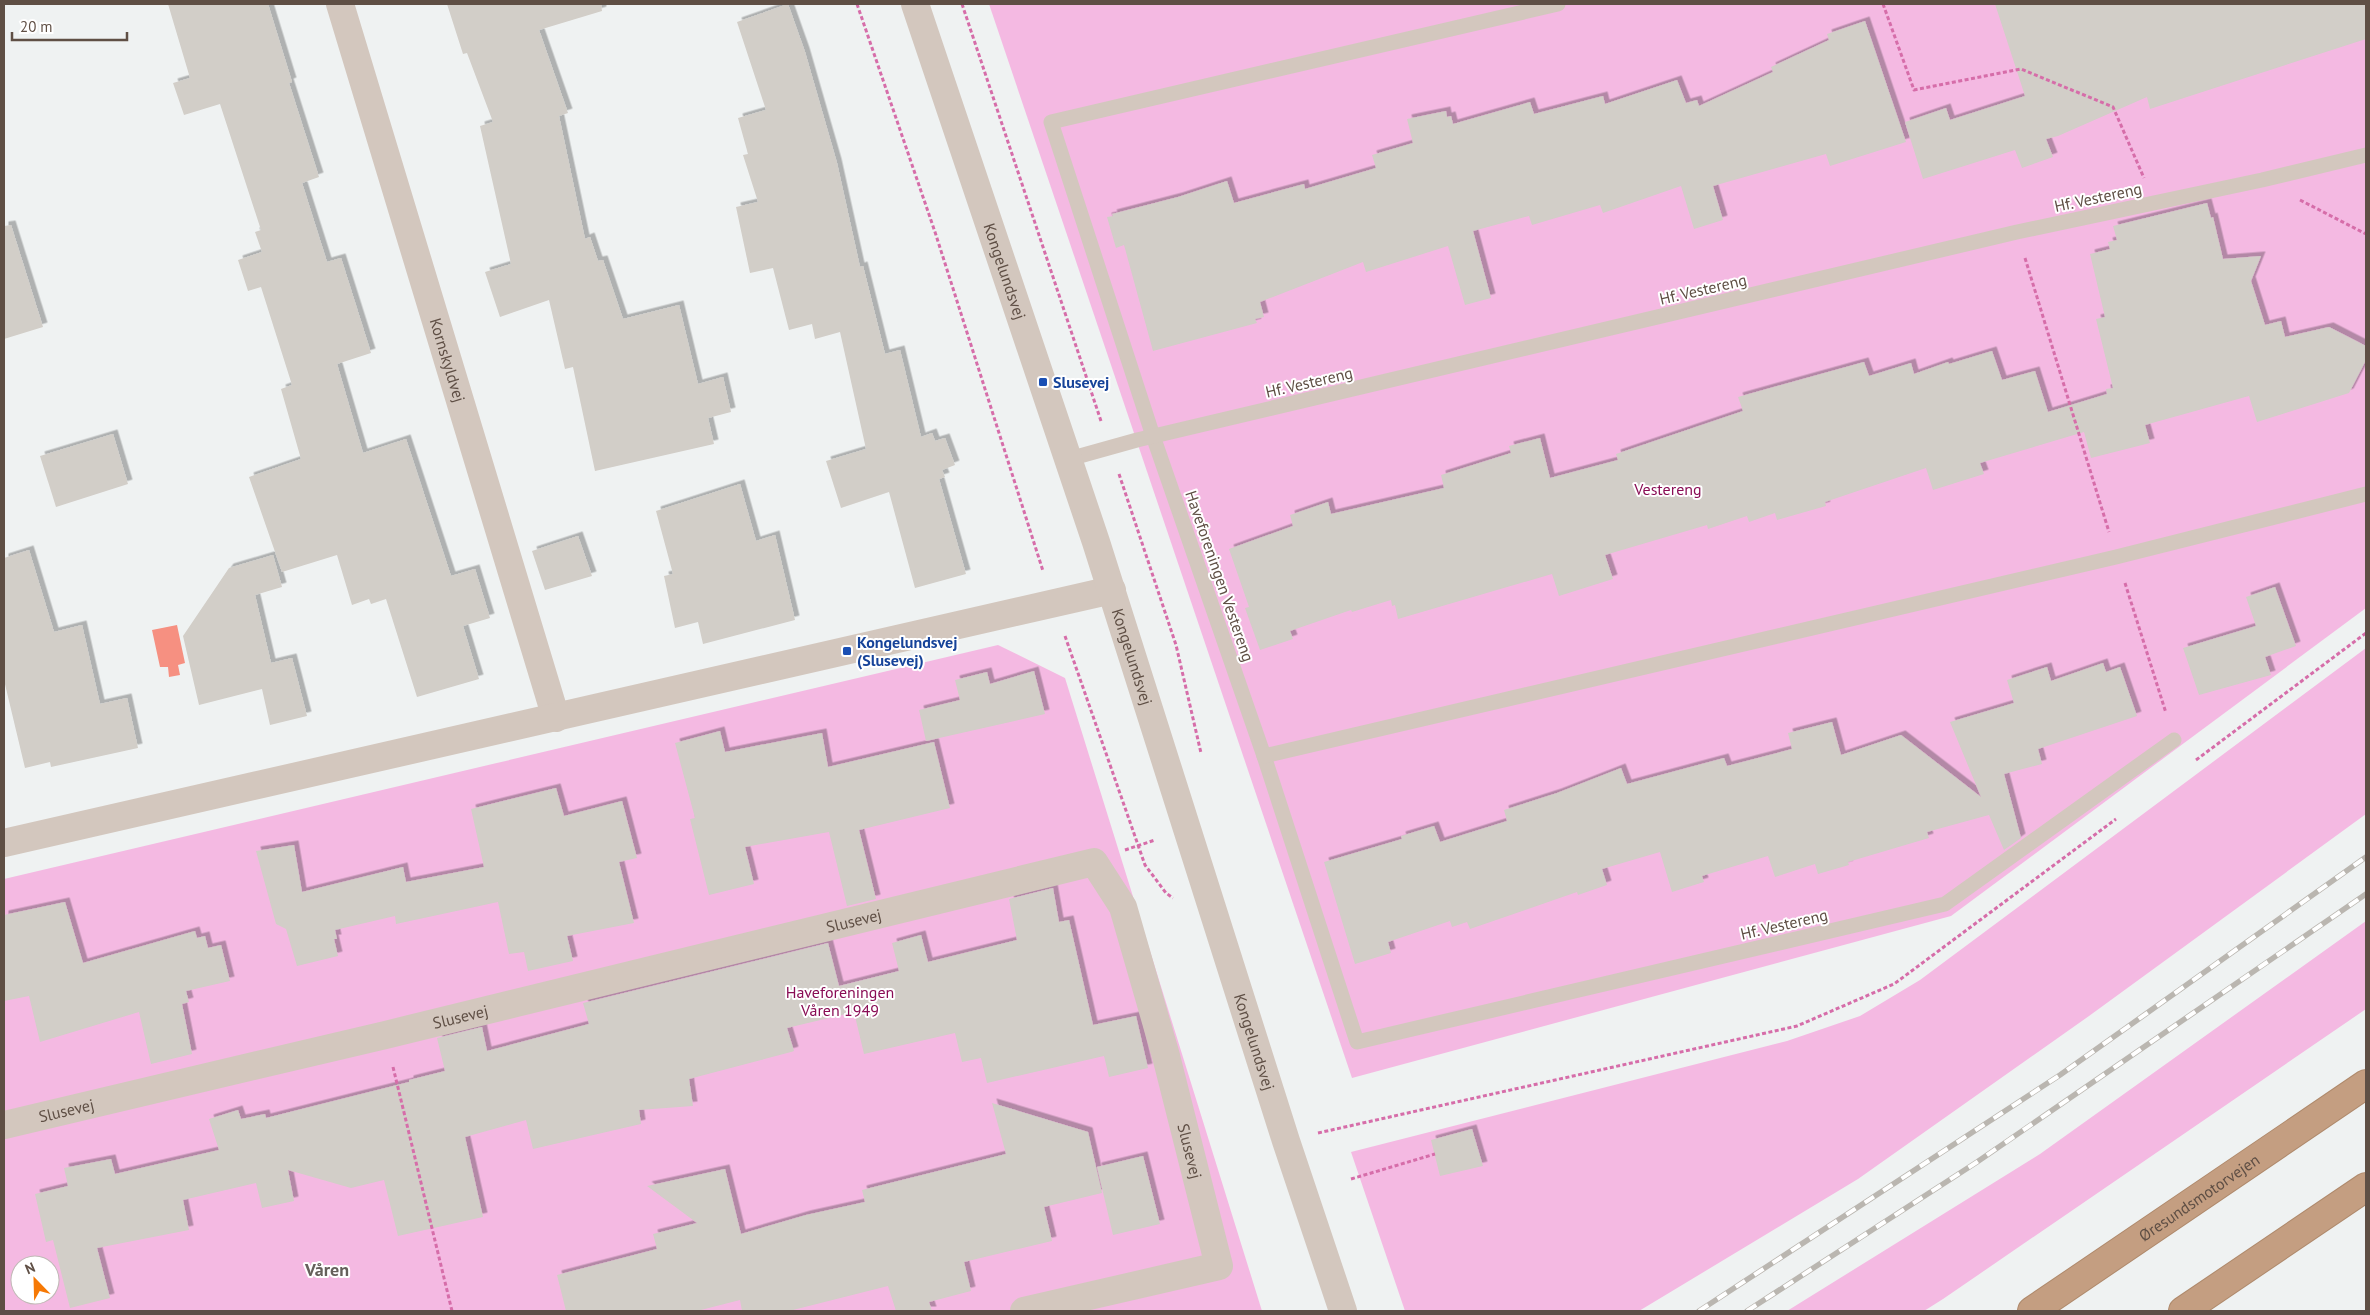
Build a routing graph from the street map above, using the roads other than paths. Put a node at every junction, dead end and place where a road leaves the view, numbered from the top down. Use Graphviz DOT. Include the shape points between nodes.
graph roads {
  1 [pos="340,4"];
  2 [pos="915,4"];
  3 [pos="1558,4"];
  4 [pos="2366,155"];
  5 [pos="1153,436"];
  6 [pos="1069,459"];
  7 [pos="2366,494"];
  8 [pos="1112,590"];
  9 [pos="556,718"];
  10 [pos="2174,740"];
  11 [pos="1264,756"];
  12 [pos="4,843"];
  13 [pos="1357,1042"];
  14 [pos="2366,1084"];
  15 [pos="4,1125"];
  16 [pos="2366,1187"];
  17 [pos="1024,1311"];
  18 [pos="1343,1311"];
  19 [pos="2032,1311"];
  20 [pos="2183,1311"];
  1 -- 9 [label="street, Kornskyldvej"];
  2 -- 6 [label="street, Kongelundsvej"];
  3 -- 5 [label="lane, Haveforeningen Vestereng" via="1052,122"];
  4 -- 5 [label="lane, Hf. Vestereng" via="2017,232"];
  5 -- 6 [label="lane, Hf. Vestereng"];
  5 -- 11 [label="lane, Haveforeningen Vestereng"];
  6 -- 8 [label="street, Kongelundsvej"];
  7 -- 11 [label="lane"];
  8 -- 9 [label="street"];
  8 -- 18 [label="street, Kongelundsvej"];
  9 -- 12 [label="street"];
  10 -- 13 [label="lane, Hf. Vestereng" via="1945,904"];
  11 -- 13 [label="lane, Haveforeningen Vestereng"];
  14 -- 19 [label="highway, Øresundsmotorvejen"];
  15 -- 17 [label="street, Slusevej" via="1094,862 1123,907 1166,1056 1219,1266"];
  16 -- 20 [label="highway"];
}
